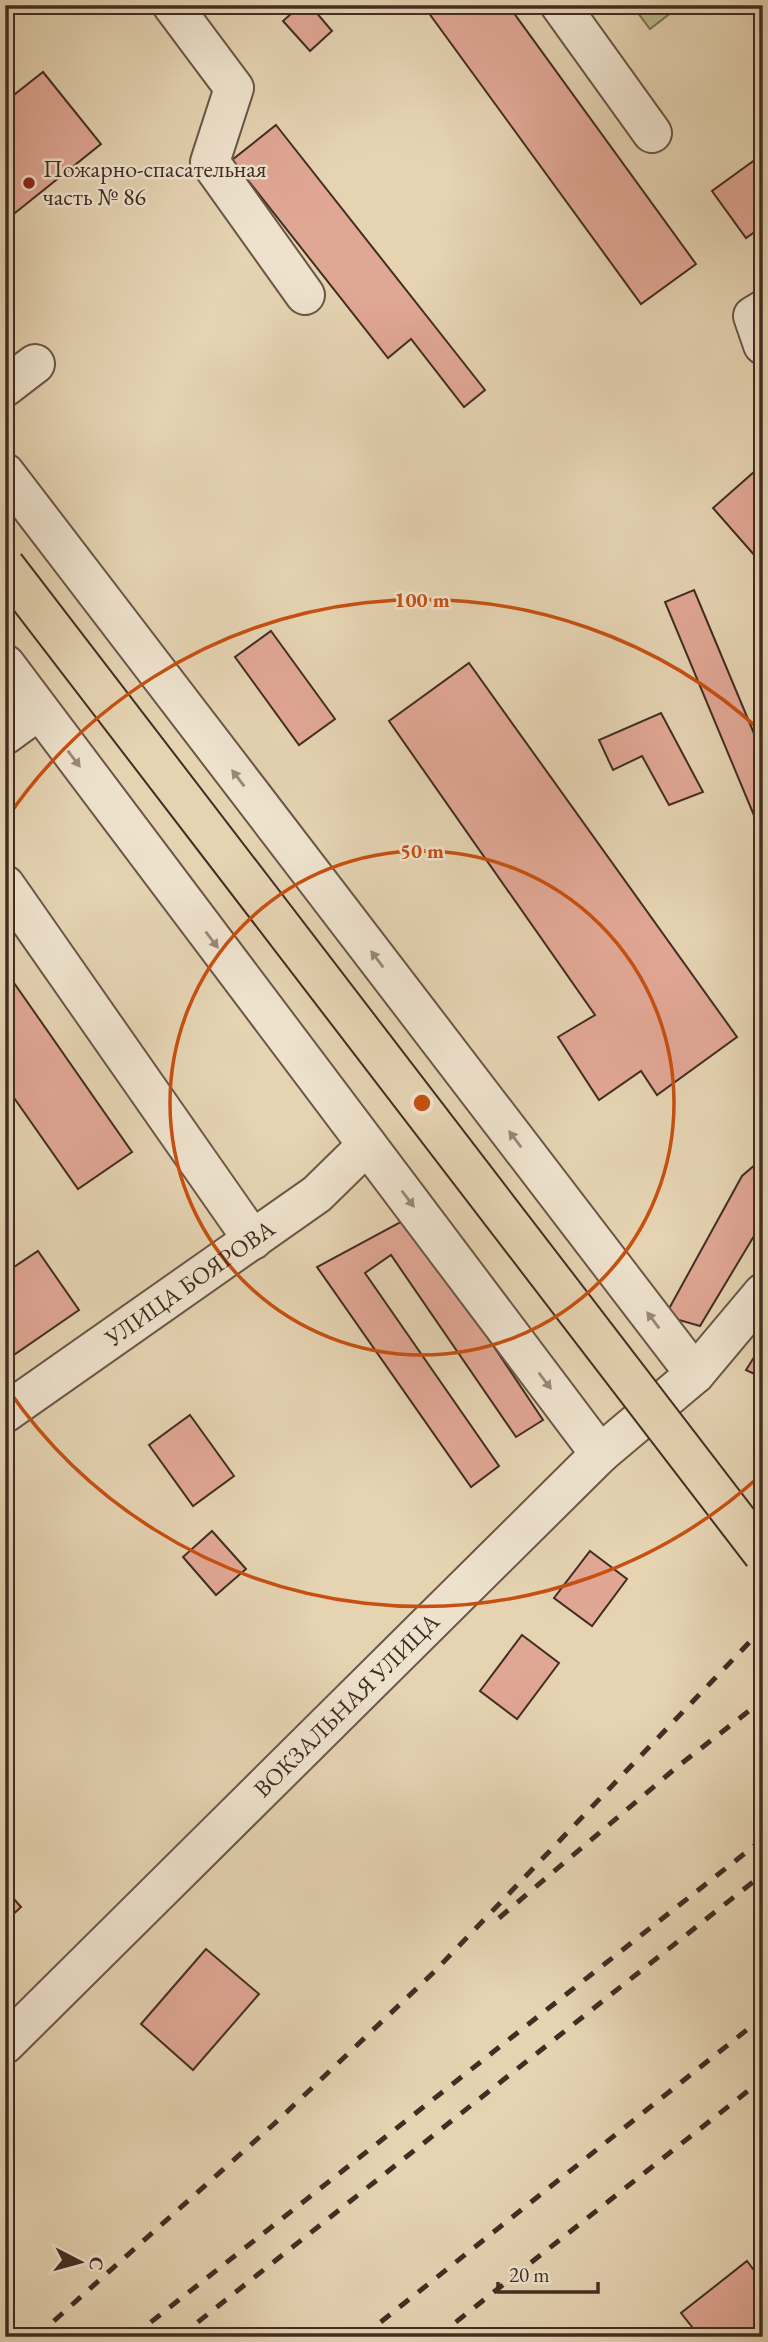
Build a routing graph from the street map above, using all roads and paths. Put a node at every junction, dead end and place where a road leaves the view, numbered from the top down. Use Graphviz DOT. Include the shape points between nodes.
graph roads {
  1 [pos="172,5"];
  2 [pos="559,5"];
  3 [pos="652,133"];
  4 [pos="305,295"];
  5 [pos="763,310"];
  6 [pos="763,345"];
  7 [pos="36,364"];
  8 [pos="5,387"];
  9 [pos="5,473"];
  10 [pos="5,566"];
  11 [pos="5,664"];
  12 [pos="38,711"];
  13 [pos="5,735"];
  14 [pos="5,885"];
  15 [pos="367,1145"];
  16 [pos="253,1240"];
  17 [pos="763,1293"];
  18 [pos="695,1374"];
  19 [pos="5,1413"];
  20 [pos="600,1454"];
  21 [pos="763,1554"];
  22 [pos="5,2044"];
  1 -- 4 [label="street" via="234,88 210,162"];
  2 -- 3 [label="street"];
  5 -- 6 [label="street" via="753,316"];
  7 -- 8 [label="street"];
  18 -- 9 [label="street, one-way"];
  10 -- 21 [label="main road, bridge"];
  11 -- 12 [label="street"];
  12 -- 13 [label="street"];
  12 -- 15 [label="street, one-way"];
  14 -- 16 [label="street"];
  15 -- 16 [label="street, УЛИЦА БОЯРОВА" via="317,1194"];
  15 -- 20 [label="street, one-way"];
  16 -- 19 [label="street, УЛИЦА БОЯРОВА"];
  17 -- 18 [label="street, ВОКЗАЛЬНАЯ УЛИЦА"];
  18 -- 20 [label="street, ВОКЗАЛЬНАЯ УЛИЦА"];
  20 -- 22 [label="street, ВОКЗАЛЬНАЯ УЛИЦА"];
}
